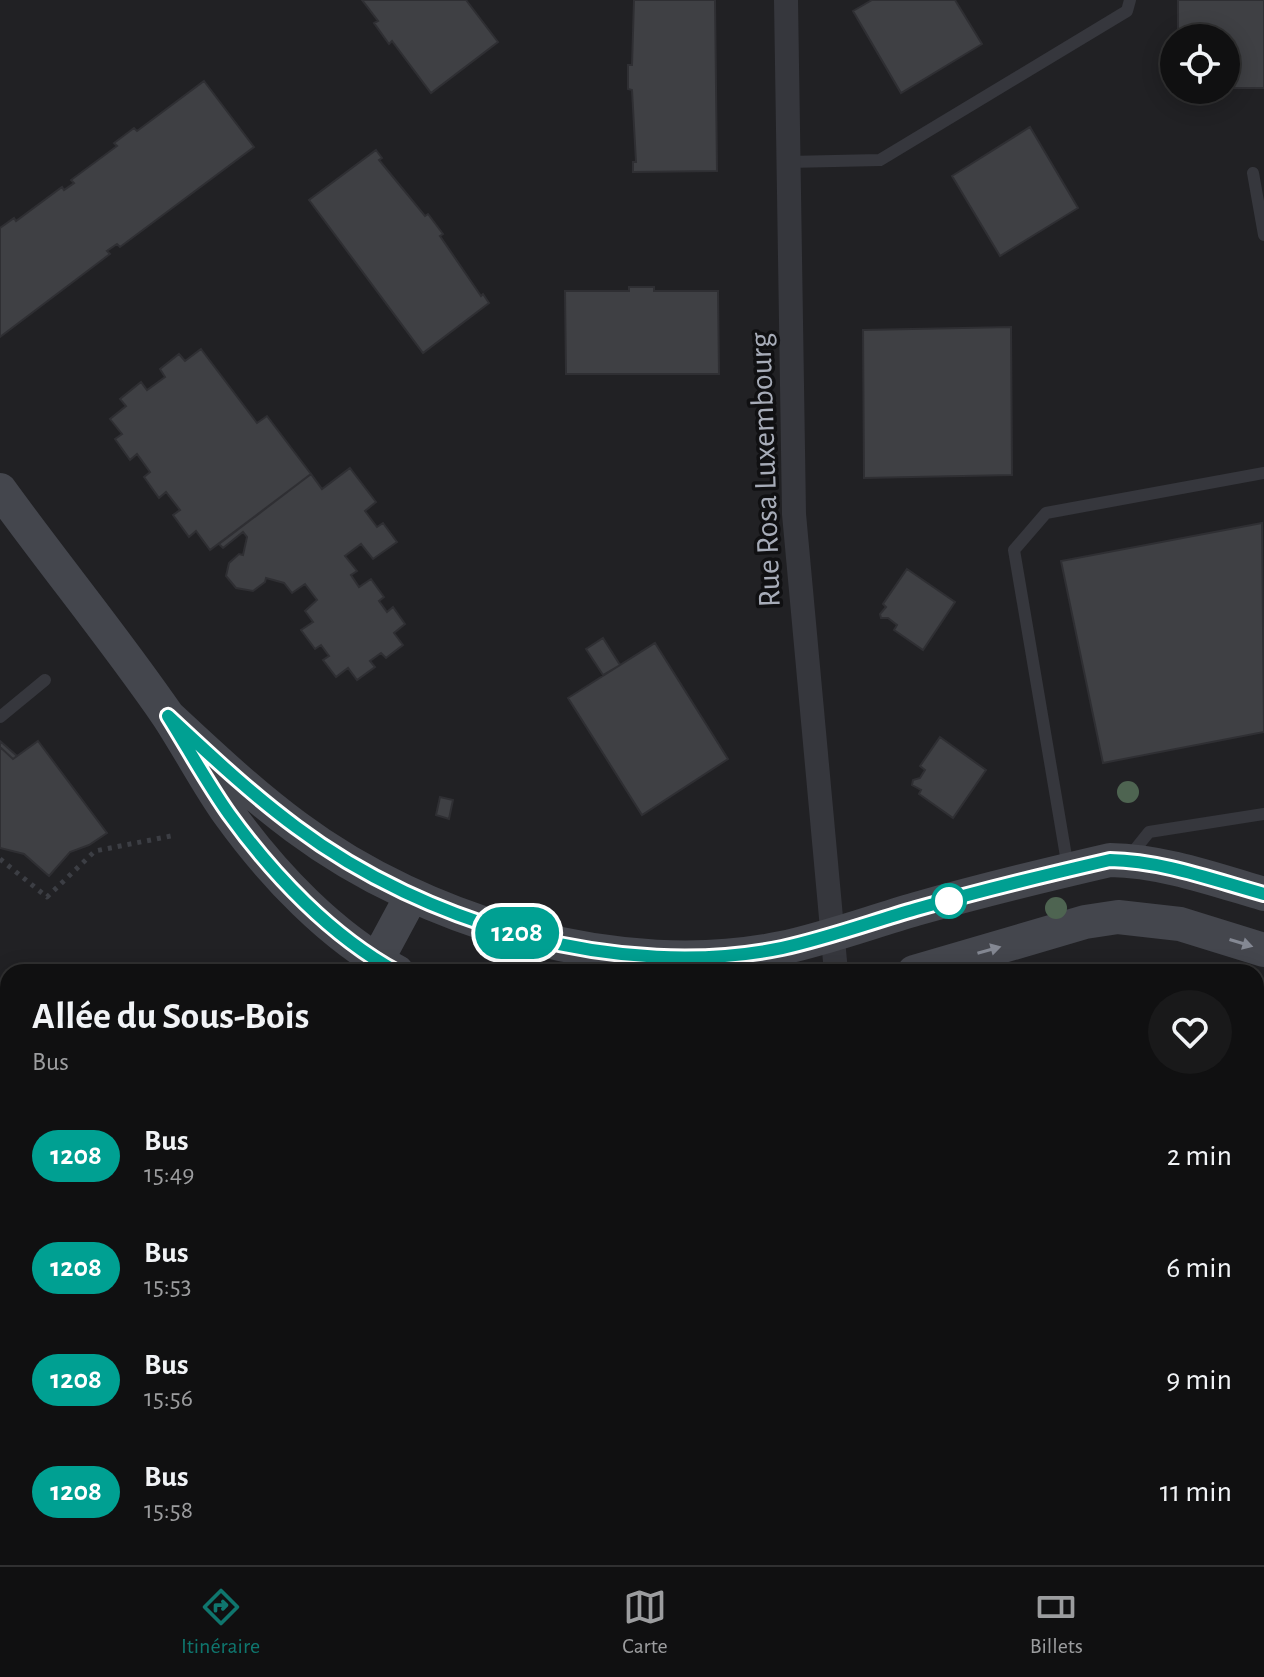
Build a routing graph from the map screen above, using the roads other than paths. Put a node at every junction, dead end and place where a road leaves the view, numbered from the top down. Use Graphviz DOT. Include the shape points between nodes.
graph roads {
  1 [pos="786,0"];
  2 [pos="1130,0"];
  3 [pos="788,162"];
  4 [pos="1253,173"];
  5 [pos="1264,235"];
  6 [pos="1264,473"];
  7 [pos="0,490"];
  8 [pos="45,680"];
  9 [pos="168,716"];
  10 [pos="0,717"];
  11 [pos="1264,814"];
  12 [pos="1126,860"];
  13 [pos="1068,870"];
  14 [pos="1264,894"];
  15 [pos="412,895"];
  16 [pos="832,935"];
  17 [pos="1264,950"];
  18 [pos="381,964"];
  19 [pos="386,964"];
  20 [pos="835,964"];
  21 [pos="941,964"];
  1 -- 3 [label="street, Rue Rosa Luxembourg"];
  2 -- 3 [label="lane" via="1127,11 880,160"];
  3 -- 16 [label="street, Rue Rosa Luxembourg" via="794,514"];
  4 -- 5 [label="lane"];
  6 -- 13 [label="lane" via="1046,513 1014,550"];
  7 -- 9 [label="street"];
  8 -- 10 [label="lane"];
  9 -- 15 [label="street" via="298,829"];
  9 -- 18 [label="street" via="229,814 267,859 320,916"];
  11 -- 12 [label="lane" via="1149,832"];
  12 -- 13 [label="street"];
  12 -- 14 [label="street" via="1161,864"];
  13 -- 16 [label="street"];
  15 -- 16 [label="street" via="491,927 634,954 737,955"];
  15 -- 19 [label="street"];
  16 -- 20 [label="street, Rue Rosa Luxembourg"];
  21 -- 17 [label="street, one-way" via="1118,917 1180,924"];
}
